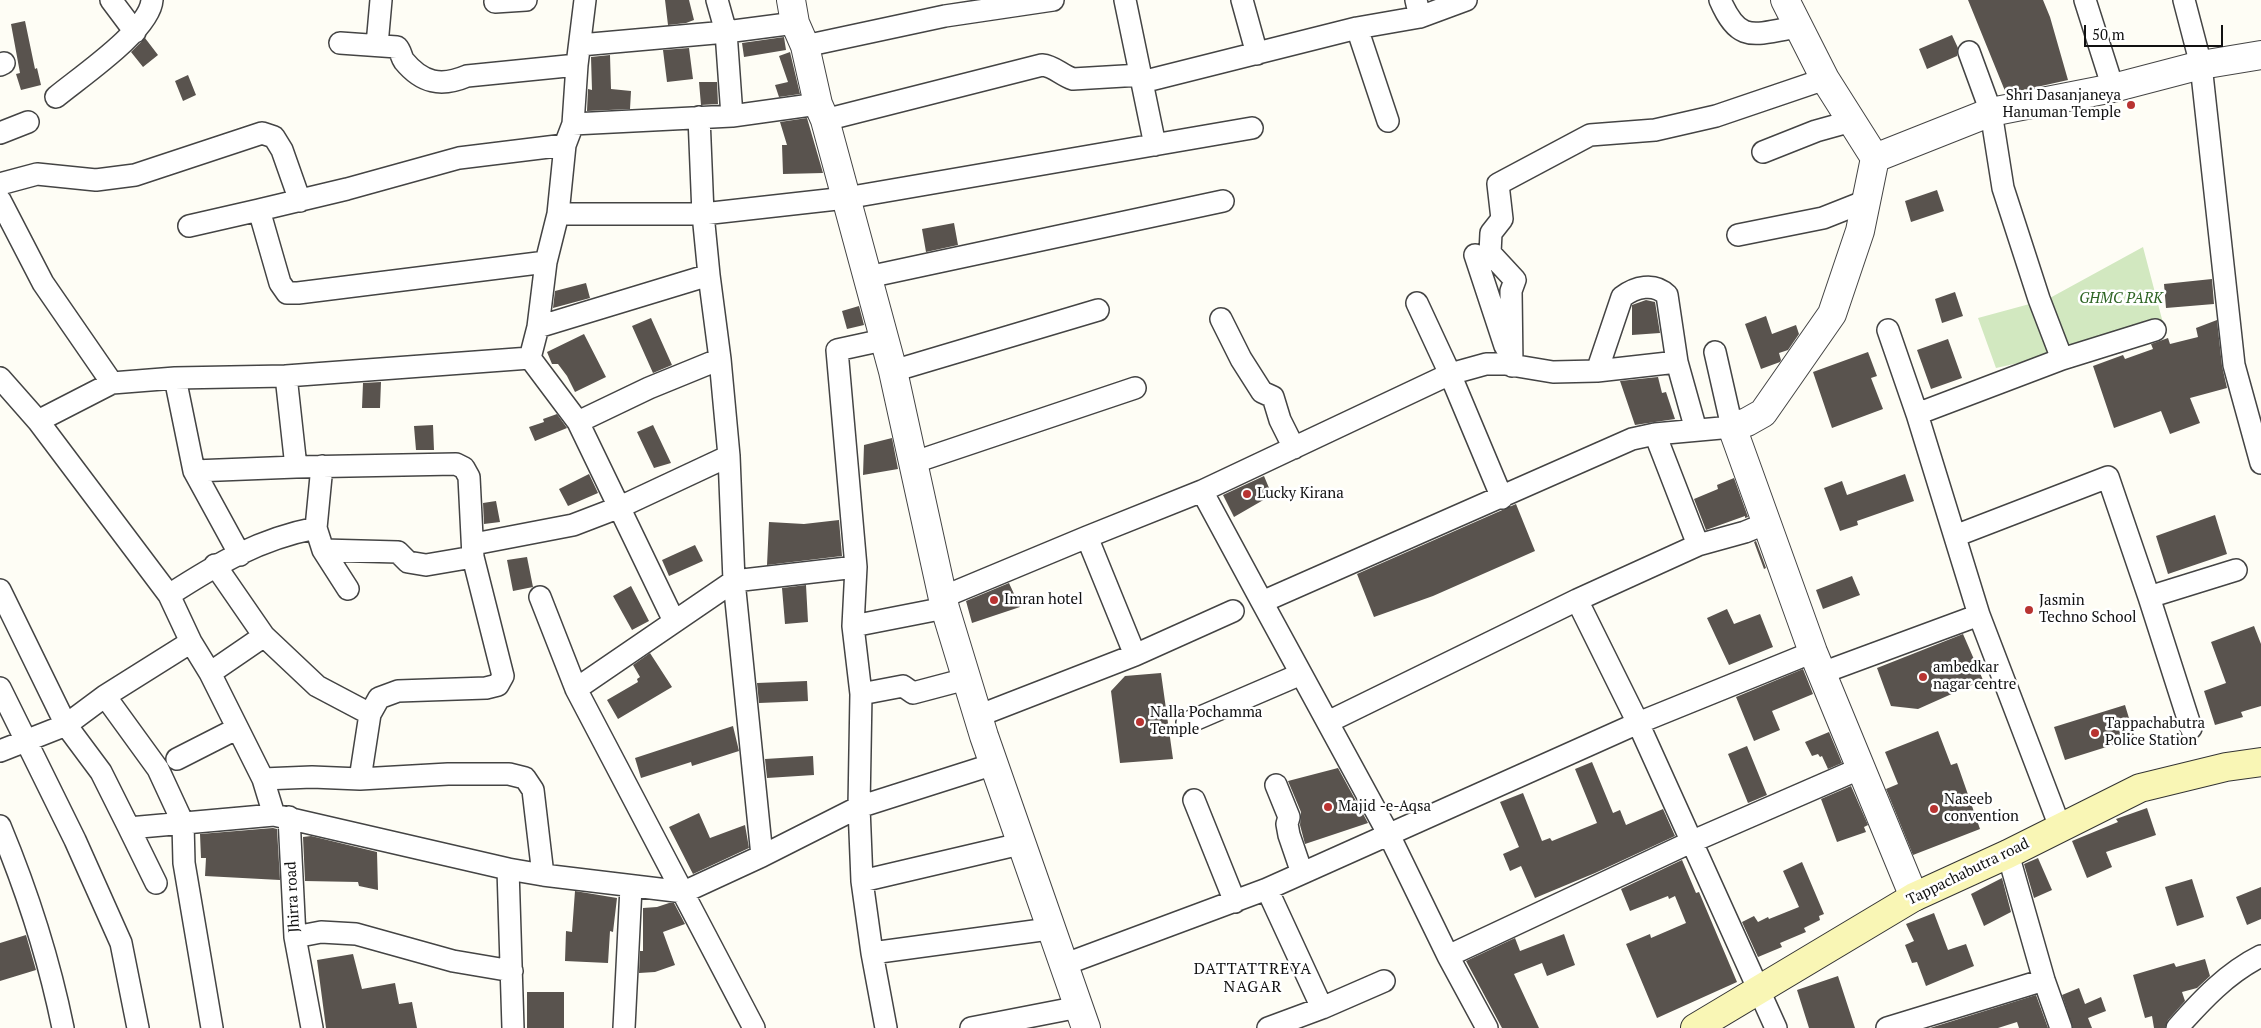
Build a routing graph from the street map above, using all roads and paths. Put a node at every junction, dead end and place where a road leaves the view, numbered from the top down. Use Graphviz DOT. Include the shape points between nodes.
graph roads {
  1 [pos="110,0"];
  2 [pos="152,0"];
  3 [pos="381,0"];
  4 [pos="526,0"];
  5 [pos="584,0"];
  6 [pos="717,0"];
  7 [pos="1053,0"];
  8 [pos="1126,0"];
  9 [pos="1242,0"];
  10 [pos="1466,0"];
  11 [pos="1720,0"];
  12 [pos="1785,0"];
  13 [pos="2085,0"];
  14 [pos="2184,0"];
  15 [pos="495,2"];
  16 [pos="1418,8"];
  17 [pos="797,23"];
  18 [pos="1798,27"];
  19 [pos="1357,28"];
  20 [pos="135,32"];
  21 [pos="726,32"];
  22 [pos="340,43"];
  23 [pos="376,45"];
  24 [pos="1969,52"];
  25 [pos="1257,54"];
  26 [pos="579,55"];
  27 [pos="2261,55"];
  28 [pos="2201,65"];
  29 [pos="1142,79"];
  30 [pos="1825,79"];
  31 [pos="2113,88"];
  32 [pos="56,97"];
  33 [pos="821,112"];
  34 [pos="1991,112"];
  35 [pos="732,116"];
  36 [pos="699,117"];
  37 [pos="1388,121"];
  38 [pos="1852,121"];
  39 [pos="28,122"];
  40 [pos="574,124"];
  41 [pos="1252,128"];
  42 [pos="0,133"];
  43 [pos="1155,144"];
  44 [pos="565,145"];
  45 [pos="1763,152"];
  46 [pos="1875,158"];
  47 [pos="0,184"];
  48 [pos="846,198"];
  49 [pos="0,200"];
  50 [pos="300,201"];
  51 [pos="1223,201"];
  52 [pos="1866,201"];
  53 [pos="259,210"];
  54 [pos="558,214"];
  55 [pos="703,214"];
  56 [pos="189,226"];
  57 [pos="1738,235"];
  58 [pos="1475,256"];
  59 [pos="546,262"];
  60 [pos="709,275"];
  61 [pos="868,278"];
  62 [pos="1417,303"];
  63 [pos="1098,310"];
  64 [pos="1220,319"];
  65 [pos="538,327"];
  66 [pos="1888,330"];
  67 [pos="2155,330"];
  68 [pos="883,340"];
  69 [pos="1715,352"];
  70 [pos="530,358"];
  71 [pos="2062,359"];
  72 [pos="720,360"];
  73 [pos="1677,362"];
  74 [pos="1512,366"];
  75 [pos="892,370"];
  76 [pos="1597,371"];
  77 [pos="1450,374"];
  78 [pos="286,376"];
  79 [pos="0,378"];
  80 [pos="175,378"];
  81 [pos="112,382"];
  82 [pos="1135,388"];
  83 [pos="1917,414"];
  84 [pos="38,421"];
  85 [pos="578,422"];
  86 [pos="1732,427"];
  87 [pos="1696,430"];
  88 [pos="1655,434"];
  89 [pos="1294,448"];
  90 [pos="729,456"];
  91 [pos="912,463"];
  92 [pos="2261,463"];
  93 [pos="322,466"];
  94 [pos="296,467"];
  95 [pos="194,471"];
  96 [pos="1202,491"];
  97 [pos="1502,498"];
  98 [pos="620,507"];
  99 [pos="1767,523"];
  100 [pos="316,528"];
  101 [pos="1087,536"];
  102 [pos="1955,536"];
  103 [pos="1698,545"];
  104 [pos="323,550"];
  105 [pos="474,551"];
  106 [pos="240,555"];
  107 [pos="215,566"];
  108 [pos="856,567"];
  109 [pos="2236,570"];
  110 [pos="734,581"];
  111 [pos="348,589"];
  112 [pos="0,590"];
  113 [pos="169,595"];
  114 [pos="540,597"];
  115 [pos="2149,597"];
  116 [pos="1577,600"];
  117 [pos="944,602"];
  118 [pos="1262,602"];
  119 [pos="1233,611"];
  120 [pos="1979,616"];
  121 [pos="674,621"];
  122 [pos="853,626"];
  123 [pos="264,636"];
  124 [pos="191,642"];
  125 [pos="1135,655"];
  126 [pos="1818,662"];
  127 [pos="210,673"];
  128 [pos="1301,674"];
  129 [pos="966,679"];
  130 [pos="0,688"];
  131 [pos="576,689"];
  132 [pos="861,694"];
  133 [pos="105,696"];
  134 [pos="370,714"];
  135 [pos="978,716"];
  136 [pos="1328,722"];
  137 [pos="1187,723"];
  138 [pos="1638,723"];
  139 [pos="66,725"];
  140 [pos="2191,728"];
  141 [pos="236,729"];
  142 [pos="25,742"];
  143 [pos="0,750"];
  144 [pos="177,759"];
  145 [pos="2261,762"];
  146 [pos="994,764"];
  147 [pos="1860,768"];
  148 [pos="263,779"];
  149 [pos="360,779"];
  150 [pos="1276,785"];
  151 [pos="1194,800"];
  152 [pos="859,807"];
  153 [pos="282,816"];
  154 [pos="183,823"];
  155 [pos="0,826"];
  156 [pos="2060,827"];
  157 [pos="129,828"];
  158 [pos="1389,835"];
  159 [pos="1691,842"];
  160 [pos="1020,844"];
  161 [pos="2008,854"];
  162 [pos="762,856"];
  163 [pos="7,862"];
  164 [pos="508,869"];
  165 [pos="1302,874"];
  166 [pos="544,875"];
  167 [pos="862,881"];
  168 [pos="156,882"];
  169 [pos="631,887"];
  170 [pos="1267,889"];
  171 [pos="684,892"];
  172 [pos="1914,897"];
  173 [pos="1235,902"];
  174 [pos="1049,929"];
  175 [pos="296,936"];
  176 [pos="872,953"];
  177 [pos="1448,956"];
  178 [pos="2261,956"];
  179 [pos="1063,965"];
  180 [pos="512,971"];
  181 [pos="2044,980"];
  182 [pos="1384,981"];
  183 [pos="1757,989"];
  184 [pos="1322,1008"];
  185 [pos="1082,1018"];
  186 [pos="63,1028"];
  187 [pos="138,1028"];
  188 [pos="212,1028"];
  189 [pos="312,1028"];
  190 [pos="514,1028"];
  191 [pos="624,1028"];
  192 [pos="754,1028"];
  193 [pos="886,1028"];
  194 [pos="971,1028"];
  195 [pos="1268,1028"];
  196 [pos="1487,1028"];
  197 [pos="1695,1028"];
  198 [pos="1776,1028"];
  199 [pos="1887,1028"];
  200 [pos="2061,1028"];
  201 [pos="2177,1028"];
  1 -- 20 [label="street"];
  2 -- 20 [label="street" via="151,10"];
  3 -- 23 [label="street"];
  4 -- 15 [label="street"];
  5 -- 26 [label="street"];
  6 -- 21 [label="street"];
  7 -- 17 [label="street" via="945,16"];
  8 -- 29 [label="street"];
  9 -- 25 [label="street"];
  10 -- 16 [label="street"];
  11 -- 18 [label="street" via="1728,18 1738,29 1751,34"];
  12 -- 18 [label="street"];
  13 -- 31 [label="street"];
  14 -- 28 [label="street"];
  16 -- 19 [label="street"];
  17 -- 21 [label="street"];
  17 -- 33 [label="street"];
  18 -- 30 [label="street"];
  19 -- 25 [label="street"];
  19 -- 37 [label="street"];
  20 -- 32 [label="street"];
  21 -- 26 [label="street"];
  21 -- 35 [label="street"];
  22 -- 23 [label="street"];
  23 -- 26 [label="street" via="397,47 419,76 441,82"];
  24 -- 34 [label="street"];
  25 -- 29 [label="street"];
  26 -- 40 [label="street"];
  27 -- 28 [label="street"];
  28 -- 31 [label="street"];
  28 -- 92 [label="street" via="2234,365"];
  29 -- 33 [label="street" via="1073,79 1052,66 1042,65"];
  29 -- 43 [label="street"];
  30 -- 38 [label="street"];
  30 -- 74 [label="street" via="1716,116 1656,130 1590,135 1498,184 1502,219 1491,234 1490,253 1515,280 1511,290"];
  31 -- 34 [label="street"];
  33 -- 35 [label="street"];
  33 -- 48 [label="street"];
  34 -- 46 [label="street"];
  34 -- 71 [label="street" via="2003,188"];
  35 -- 36 [label="street"];
  36 -- 40 [label="street"];
  36 -- 55 [label="street"];
  38 -- 45 [label="street" via="1816,130"];
  38 -- 46 [label="street"];
  39 -- 42 [label="street"];
  40 -- 44 [label="street"];
  41 -- 43 [label="street"];
  43 -- 48 [label="street"];
  44 -- 50 [label="street" via="458,158"];
  44 -- 54 [label="street"];
  46 -- 52 [label="street"];
  47 -- 50 [label="street" via="37,174 96,180 135,174 262,132 274,137 282,150"];
  48 -- 55 [label="street"];
  48 -- 61 [label="street"];
  49 -- 81 [label="street" via="42,283"];
  50 -- 53 [label="street"];
  51 -- 61 [label="street"];
  52 -- 57 [label="street" via="1823,218"];
  52 -- 86 [label="street" via="1860,232 1832,314 1763,413"];
  53 -- 56 [label="street"];
  53 -- 59 [label="street" via="280,283 287,292"];
  54 -- 55 [label="street"];
  54 -- 59 [label="street"];
  55 -- 60 [label="street"];
  58 -- 74 [label="street"];
  59 -- 65 [label="street"];
  60 -- 65 [label="street"];
  60 -- 72 [label="street"];
  61 -- 68 [label="street"];
  62 -- 77 [label="street"];
  63 -- 75 [label="street"];
  64 -- 89 [label="street" via="1262,392 1273,397"];
  65 -- 70 [label="street"];
  66 -- 83 [label="street"];
  67 -- 71 [label="street"];
  68 -- 75 [label="street"];
  68 -- 108 [label="street" via="837,350"];
  69 -- 86 [label="street"];
  70 -- 78 [label="street"];
  70 -- 85 [label="street"];
  71 -- 83 [label="street"];
  72 -- 85 [label="street" via="649,388"];
  72 -- 90 [label="street"];
  73 -- 76 [label="street"];
  73 -- 76 [label="street" via="1667,295 1660,288 1643,287 1622,297"];
  73 -- 87 [label="street"];
  74 -- 76 [label="street" via="1553,372"];
  74 -- 77 [label="street" via="1486,364"];
  75 -- 91 [label="street"];
  77 -- 89 [label="street"];
  77 -- 97 [label="street"];
  78 -- 80 [label="street"];
  78 -- 94 [label="street"];
  79 -- 84 [label="street, Jhirra road"];
  80 -- 81 [label="street"];
  80 -- 95 [label="street"];
  81 -- 84 [label="street"];
  82 -- 91 [label="street"];
  83 -- 102 [label="street"];
  84 -- 113 [label="street, Jhirra road"];
  85 -- 98 [label="street"];
  86 -- 87 [label="street"];
  86 -- 99 [label="street"];
  87 -- 88 [label="street"];
  88 -- 97 [label="street" via="1632,439"];
  88 -- 103 [label="street"];
  89 -- 96 [label="street"];
  90 -- 98 [label="street"];
  90 -- 110 [label="street"];
  91 -- 117 [label="street"];
  93 -- 94 [label="street"];
  93 -- 100 [label="street"];
  93 -- 105 [label="street" via="456,464 464,468 469,477"];
  94 -- 95 [label="street"];
  95 -- 106 [label="street"];
  96 -- 101 [label="street"];
  96 -- 118 [label="street"];
  97 -- 118 [label="street"];
  98 -- 105 [label="street" via="573,525"];
  98 -- 121 [label="street"];
  99 -- 103 [label="street"];
  99 -- 126 [label="street"];
  100 -- 104 [label="street"];
  100 -- 106 [label="street" via="286,534"];
  101 -- 117 [label="street"];
  101 -- 125 [label="street"];
  102 -- 115 [label="street" via="2108,477"];
  102 -- 120 [label="street"];
  103 -- 116 [label="street"];
  104 -- 105 [label="street" via="398,552 408,562 426,565"];
  104 -- 111 [label="street"];
  105 -- 134 [label="street" via="503,676 498,685 398,691 379,698"];
  106 -- 107 [label="street"];
  107 -- 113 [label="street"];
  107 -- 123 [label="street"];
  108 -- 110 [label="street"];
  108 -- 122 [label="street"];
  109 -- 115 [label="street"];
  110 -- 121 [label="street"];
  110 -- 162 [label="street"];
  112 -- 139 [label="street"];
  113 -- 124 [label="street, Jhirra road"];
  114 -- 131 [label="street"];
  115 -- 140 [label="street"];
  116 -- 136 [label="street"];
  116 -- 138 [label="street"];
  117 -- 122 [label="street"];
  117 -- 129 [label="street"];
  118 -- 128 [label="street"];
  119 -- 125 [label="street"];
  120 -- 126 [label="street"];
  120 -- 156 [label="street"];
  121 -- 131 [label="street"];
  122 -- 132 [label="street"];
  123 -- 127 [label="street"];
  123 -- 134 [label="street" via="317,686"];
  124 -- 127 [label="street, Jhirra road"];
  124 -- 133 [label="street"];
  125 -- 135 [label="street"];
  126 -- 138 [label="street"];
  126 -- 147 [label="street"];
  127 -- 141 [label="street, Jhirra road"];
  128 -- 136 [label="street"];
  128 -- 137 [label="street"];
  129 -- 132 [label="street" via="913,693 903,686"];
  129 -- 135 [label="street"];
  130 -- 142 [label="street"];
  131 -- 171 [label="street"];
  132 -- 152 [label="street"];
  133 -- 139 [label="street"];
  133 -- 154 [label="street" via="158,768"];
  134 -- 149 [label="street"];
  135 -- 146 [label="street"];
  136 -- 158 [label="street"];
  138 -- 158 [label="street"];
  138 -- 159 [label="street"];
  139 -- 142 [label="street"];
  139 -- 157 [label="street" via="101,772"];
  141 -- 144 [label="street"];
  141 -- 148 [label="street, Jhirra road"];
  142 -- 143 [label="street"];
  142 -- 187 [label="street" via="75,840 121,943"];
  145 -- 156 [label="main road, Tappachabutra road" via="2140,788"];
  146 -- 152 [label="street"];
  146 -- 160 [label="street"];
  147 -- 159 [label="street"];
  147 -- 172 [label="street"];
  148 -- 149 [label="street"];
  148 -- 153 [label="street, Jhirra road"];
  149 -- 166 [label="street" via="466,774 509,774 525,778 533,790"];
  150 -- 165 [label="street" via="1289,817 1289,835"];
  151 -- 173 [label="street"];
  152 -- 162 [label="street"];
  152 -- 167 [label="street"];
  153 -- 154 [label="street"];
  153 -- 164 [label="street"];
  153 -- 175 [label="street, Jhirra road"];
  154 -- 157 [label="street"];
  154 -- 188 [label="street" via="184,863"];
  155 -- 163 [label="street"];
  156 -- 161 [label="main road, Tappachabutra road"];
  157 -- 168 [label="street"];
  158 -- 165 [label="street"];
  158 -- 177 [label="street"];
  159 -- 177 [label="street"];
  159 -- 183 [label="street"];
  160 -- 167 [label="street"];
  160 -- 174 [label="street"];
  161 -- 172 [label="main road, Tappachabutra road"];
  161 -- 181 [label="street"];
  162 -- 171 [label="street"];
  163 -- 186 [label="street" via="54,982"];
  164 -- 166 [label="street"];
  164 -- 180 [label="street"];
  165 -- 170 [label="street"];
  166 -- 169 [label="street"];
  167 -- 176 [label="street"];
  169 -- 171 [label="street"];
  169 -- 191 [label="street"];
  170 -- 173 [label="street"];
  170 -- 184 [label="street"];
  171 -- 192 [label="street"];
  172 -- 183 [label="main road, Tappachabutra road"];
  173 -- 179 [label="street"];
  174 -- 176 [label="street"];
  174 -- 179 [label="street"];
  175 -- 180 [label="street" via="321,932 356,934 453,961"];
  175 -- 189 [label="street, Jhirra road"];
  176 -- 193 [label="street"];
  177 -- 196 [label="street"];
  178 -- 201 [label="street" via="2244,964 2208,994"];
  179 -- 185 [label="street"];
  180 -- 190 [label="street"];
  181 -- 199 [label="street"];
  181 -- 200 [label="street"];
  182 -- 184 [label="street"];
  183 -- 197 [label="main road, Tappachabutra road"];
  183 -- 198 [label="street"];
  184 -- 195 [label="street"];
  185 -- 194 [label="street"];
}
